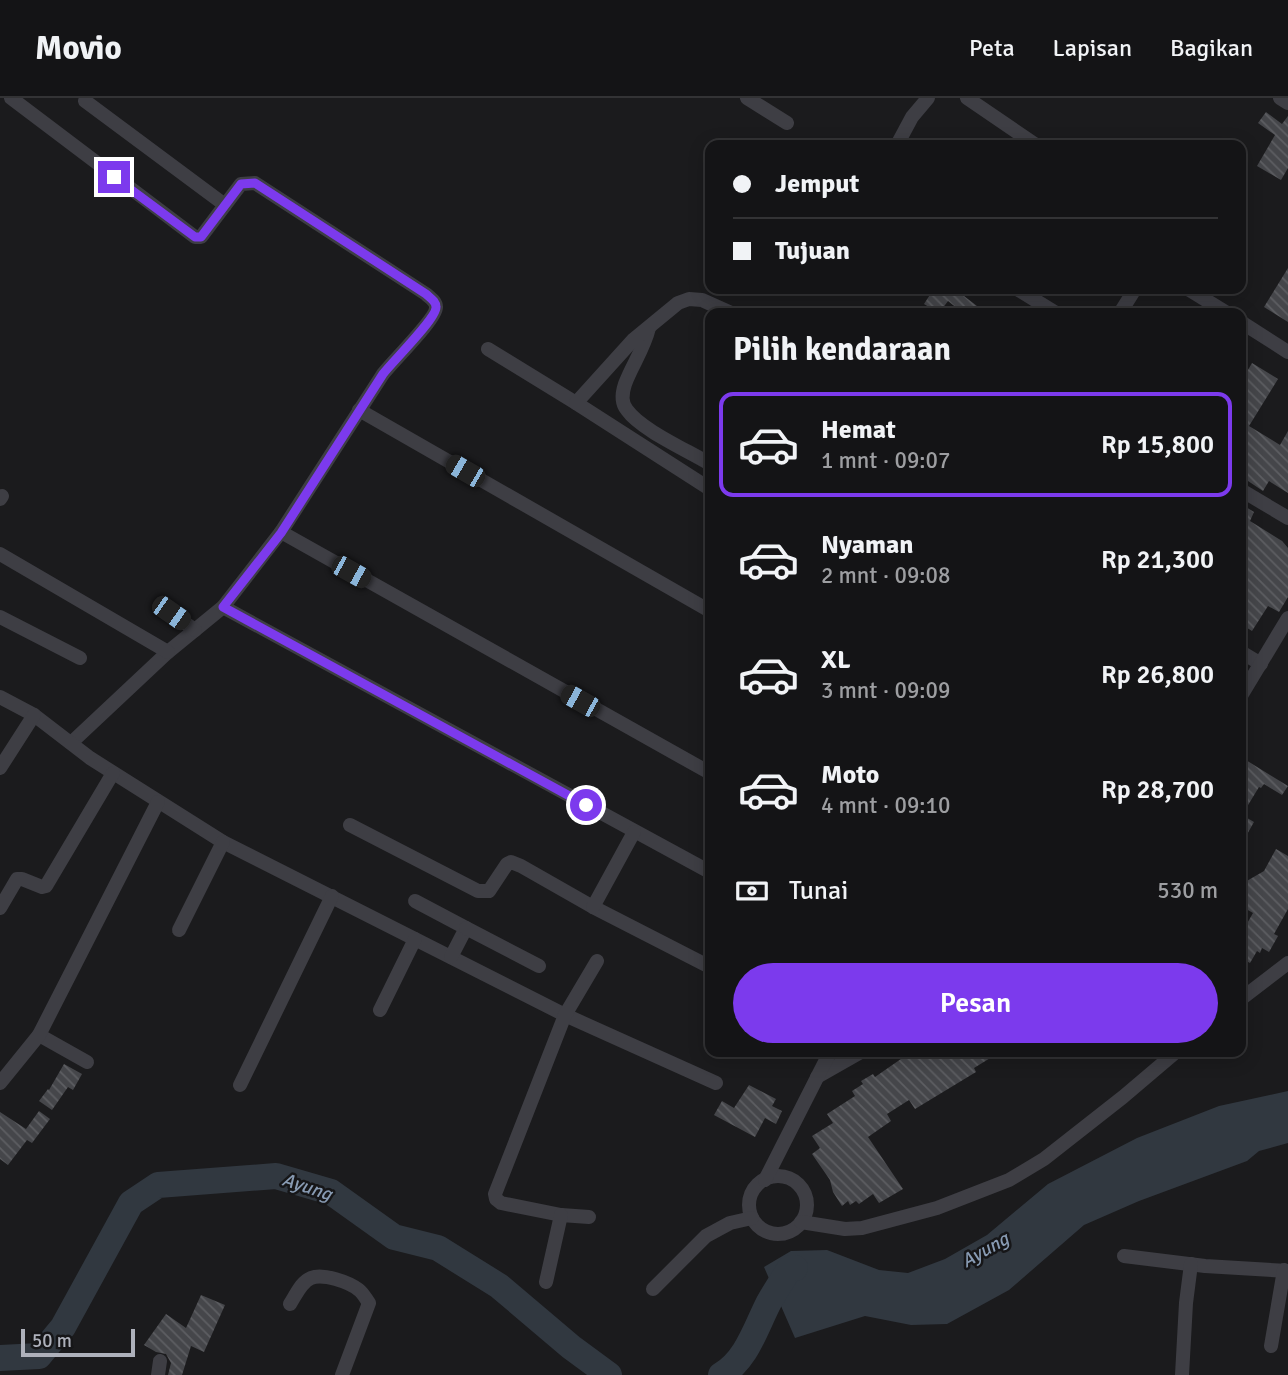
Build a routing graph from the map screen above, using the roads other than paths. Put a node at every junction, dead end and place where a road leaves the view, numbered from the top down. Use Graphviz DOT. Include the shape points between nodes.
graph roads {
  1 [pos="11,98"];
  2 [pos="747,98"];
  3 [pos="928,98"];
  4 [pos="967,98"];
  5 [pos="1280,98"];
  6 [pos="85,101"];
  7 [pos="1288,103"];
  8 [pos="787,123"];
  9 [pos="900,140"];
  10 [pos="1029,140"];
  11 [pos="225,205"];
  12 [pos="1025,294"];
  13 [pos="1196,294"];
  14 [pos="720,308"];
  15 [pos="1048,308"];
  16 [pos="1219,308"];
  17 [pos="1246,325"];
  18 [pos="649,328"];
  19 [pos="488,349"];
  20 [pos="622,351"];
  21 [pos="1288,352"];
  22 [pos="636,363"];
  23 [pos="576,403"];
  24 [pos="359,410"];
  25 [pos="643,425"];
  26 [pos="633,441"];
  27 [pos="705,461"];
  28 [pos="705,486"];
  29 [pos="1246,493"];
  30 [pos="1288,518"];
  31 [pos="281,533"];
  32 [pos="0,554"];
  33 [pos="223,607"];
  34 [pos="165,608"];
  35 [pos="705,608"];
  36 [pos="0,617"];
  37 [pos="1288,618"];
  38 [pos="195,630"];
  39 [pos="168,652"];
  40 [pos="1246,655"];
  41 [pos="80,658"];
  42 [pos="1261,664"];
  43 [pos="1246,688"];
  44 [pos="0,697"];
  45 [pos="34,715"];
  46 [pos="71,743"];
  47 [pos="0,768"];
  48 [pos="705,770"];
  49 [pos="113,774"];
  50 [pos="158,802"];
  51 [pos="350,825"];
  52 [pos="634,832"];
  53 [pos="223,842"];
  54 [pos="705,869"];
  55 [pos="332,896"];
  56 [pos="415,901"];
  57 [pos="593,907"];
  58 [pos="0,908"];
  59 [pos="466,928"];
  60 [pos="178,930"];
  61 [pos="415,939"];
  62 [pos="451,957"];
  63 [pos="597,961"];
  64 [pos="1288,963"];
  65 [pos="705,964"];
  66 [pos="539,966"];
  67 [pos="1246,995"];
  68 [pos="380,1010"];
  69 [pos="565,1015"];
  70 [pos="39,1035"];
  71 [pos="827,1057"];
  72 [pos="852,1057"];
  73 [pos="1170,1057"];
  74 [pos="87,1062"];
  75 [pos="816,1078"];
  76 [pos="0,1083"];
  77 [pos="716,1083"];
  78 [pos="240,1085"];
  79 [pos="765,1180"];
  80 [pos="561,1215"];
  81 [pos="589,1217"];
  82 [pos="752,1218"];
  83 [pos="801,1223"];
  84 [pos="1125,1256"];
  85 [pos="1191,1264"];
  86 [pos="1286,1270"];
  87 [pos="546,1282"];
  88 [pos="653,1289"];
  89 [pos="290,1304"];
  90 [pos="1271,1346"];
  91 [pos="342,1375"];
  92 [pos="1182,1375"];
  1 -- 11 [label="street" via="195,237 208,230"];
  2 -- 8 [label="street"];
  3 -- 9 [label="street"];
  4 -- 10 [label="street"];
  5 -- 7 [label="street"];
  6 -- 11 [label="street"];
  11 -- 24 [label="street" via="241,184 255,183 435,303 431,320 399,353"];
  12 -- 15 [label="street"];
  13 -- 16 [label="street"];
  14 -- 18 [label="street" via="689,299"];
  17 -- 21 [label="street"];
  18 -- 20 [label="street"];
  18 -- 22 [label="street"];
  19 -- 23 [label="street"];
  20 -- 22 [label="street"];
  20 -- 23 [label="street"];
  22 -- 25 [label="street" via="622,399 627,411"];
  23 -- 26 [label="street"];
  24 -- 31 [label="street"];
  24 -- 35 [label="street"];
  25 -- 26 [label="street"];
  25 -- 27 [label="street"];
  26 -- 28 [label="street"];
  29 -- 30 [label="street"];
  31 -- 33 [label="street"];
  31 -- 48 [label="street"];
  32 -- 39 [label="street"];
  33 -- 38 [label="street"];
  33 -- 52 [label="street"];
  34 -- 38 [label="street"];
  36 -- 41 [label="street"];
  37 -- 42 [label="street"];
  38 -- 39 [label="street"];
  39 -- 46 [label="street"];
  40 -- 42 [label="street"];
  42 -- 43 [label="street"];
  44 -- 45 [label="street"];
  45 -- 46 [label="street"];
  45 -- 47 [label="street"];
  46 -- 49 [label="street"];
  49 -- 50 [label="street"];
  49 -- 58 [label="street" via="46,886 16,879"];
  50 -- 53 [label="street"];
  50 -- 70 [label="street"];
  51 -- 57 [label="street" via="478,891 489,891 511,862"];
  52 -- 54 [label="street"];
  52 -- 57 [label="street"];
  53 -- 55 [label="street"];
  53 -- 60 [label="street"];
  55 -- 61 [label="street"];
  55 -- 78 [label="street"];
  56 -- 59 [label="street"];
  57 -- 65 [label="street"];
  59 -- 62 [label="street"];
  59 -- 66 [label="street"];
  61 -- 62 [label="street"];
  61 -- 68 [label="street"];
  62 -- 69 [label="street"];
  63 -- 69 [label="street"];
  64 -- 67 [label="street"];
  69 -- 77 [label="street"];
  69 -- 80 [label="street" via="495,1194 501,1203"];
  70 -- 74 [label="street"];
  70 -- 76 [label="street"];
  71 -- 75 [label="street"];
  72 -- 75 [label="street"];
  73 -- 83 [label="street" via="1044,1160 1009,1180 937,1208 872,1226 845,1229"];
  75 -- 79 [label="street"];
  79 -- 82 [label="street" via="751,1196"];
  79 -- 83 [label="street" via="782,1176 803,1190 807,1206"];
  80 -- 81 [label="street"];
  80 -- 87 [label="street"];
  82 -- 83 [label="street" via="764,1230 780,1234"];
  82 -- 88 [label="street" via="706,1236"];
  84 -- 85 [label="street"];
  85 -- 86 [label="street"];
  85 -- 92 [label="street"];
  86 -- 90 [label="street"];
  89 -- 91 [label="street" via="302,1284 312,1278 323,1276 361,1291 369,1303"];
}
